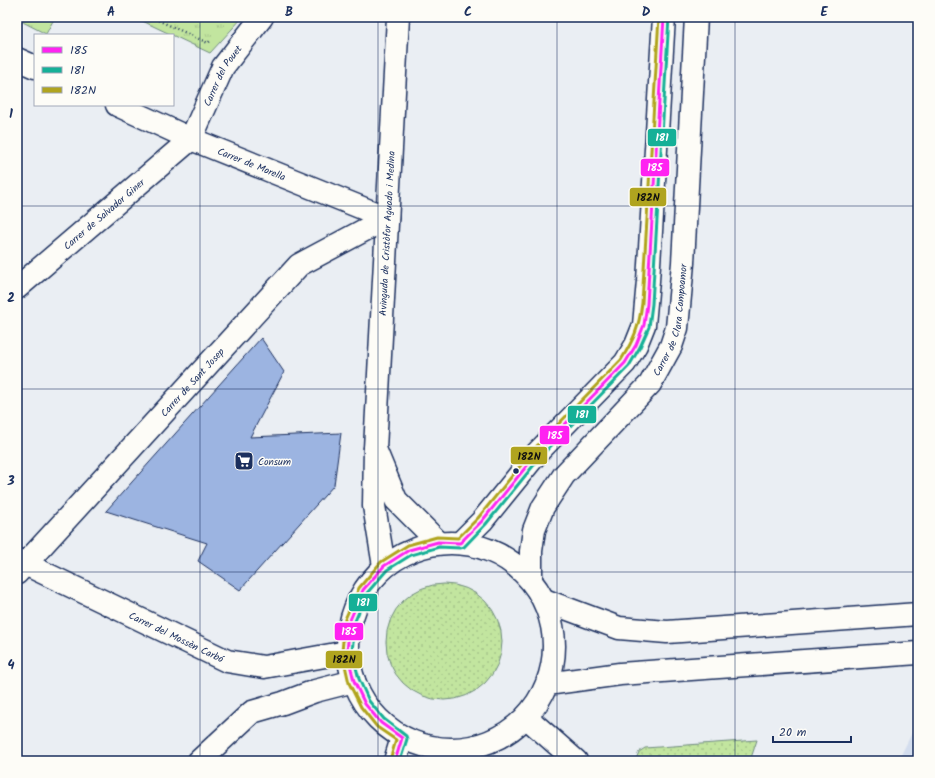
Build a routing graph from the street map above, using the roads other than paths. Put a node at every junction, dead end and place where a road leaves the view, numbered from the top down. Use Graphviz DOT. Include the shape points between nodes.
graph roads {
  1 [pos="262,17"];
  2 [pos="398,17"];
  3 [pos="664,17"];
  4 [pos="696,17"];
  5 [pos="17,59"];
  6 [pos="34,67"];
  7 [pos="119,106"];
  8 [pos="190,139"];
  9 [pos="387,218"];
  10 [pos="17,288"];
  11 [pos="375,449"];
  12 [pos="438,542"];
  13 [pos="460,543"];
  14 [pos="20,566"];
  15 [pos="384,566"];
  16 [pos="531,579"];
  17 [pos="544,600"];
  18 [pos="918,614"];
  19 [pos="347,652"];
  20 [pos="918,653"];
  21 [pos="354,681"];
  22 [pos="548,684"];
  23 [pos="526,717"];
  24 [pos="402,738"];
  25 [pos="451,755"];
  26 [pos="199,761"];
  27 [pos="395,761"];
  28 [pos="576,761"];
  1 -- 8 [label="street, Carrer del Pouet" via="222,67"];
  2 -- 9 [label="street, Avinguda de Cristòfor Aguado i Medina"];
  3 -- 13 [label="street" via="644,325 625,363 538,452 482,521"];
  4 -- 16 [label="street, Carrer de Clara Campoamor" via="683,263 677,328 666,356 650,384 564,475 543,507 534,530"];
  5 -- 6 [label="street"];
  7 -- 8 [label="street, Carrer de Morella"];
  8 -- 9 [label="street, Carrer de Morella"];
  8 -- 10 [label="street, Carrer de Salvador Giner"];
  9 -- 11 [label="street, Avinguda de Cristòfor Aguado i Medina"];
  9 -- 14 [label="street, Carrer de Sant Josep" via="298,265"];
  11 -- 12 [label="street, Avinguda de Cristòfor Aguado i Medina" via="396,500"];
  11 -- 15 [label="street, Avinguda de Cristòfor Aguado i Medina" via="374,506"];
  12 -- 13 [label="street"];
  12 -- 15 [label="street" via="410,550"];
  13 -- 16 [label="street" via="473,543 505,556"];
  14 -- 19 [label="street, Carrer del Mossèn Carbó" via="226,661 264,667"];
  15 -- 19 [label="street" via="363,590 350,620"];
  16 -- 17 [label="street"];
  17 -- 18 [label="street" via="619,628 667,632"];
  17 -- 22 [label="street" via="554,628 554,656"];
  19 -- 21 [label="street"];
  20 -- 22 [label="street" via="620,674"];
  21 -- 24 [label="street" via="365,704 381,723"];
  21 -- 26 [label="street" via="252,712"];
  22 -- 23 [label="street"];
  23 -- 25 [label="street" via="505,734"];
  23 -- 28 [label="street"];
  24 -- 25 [label="street"];
  24 -- 27 [label="street"];
}
